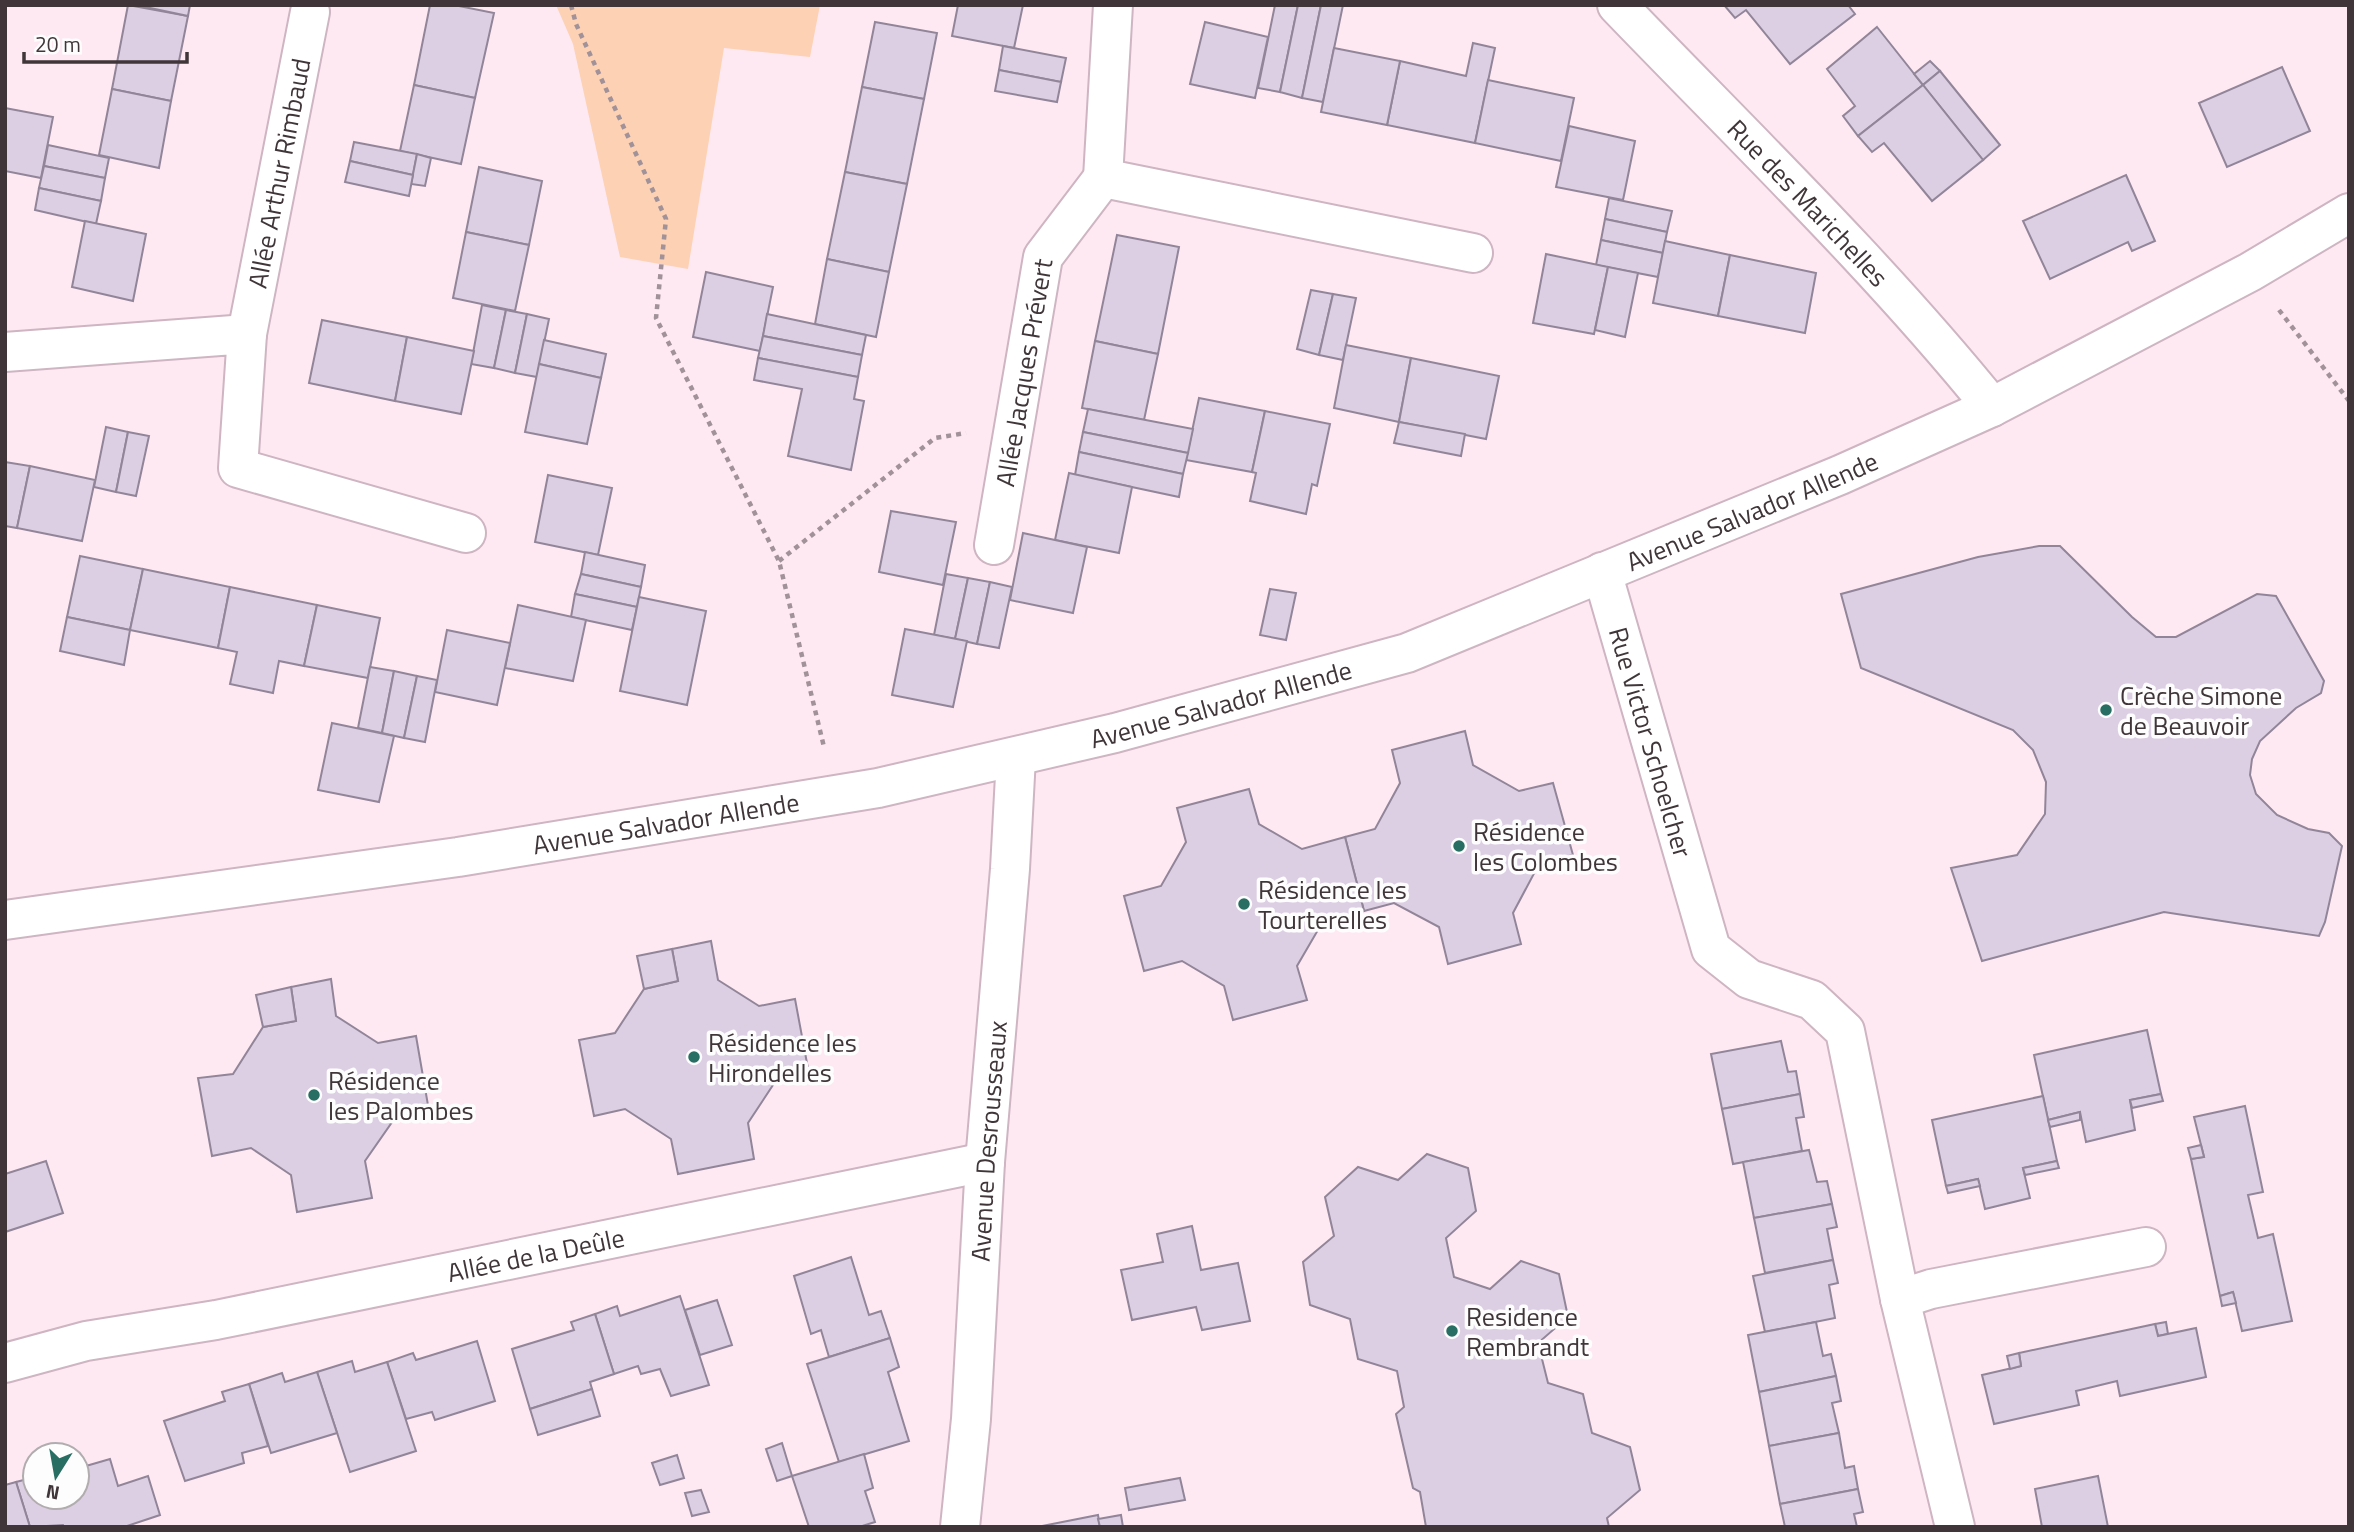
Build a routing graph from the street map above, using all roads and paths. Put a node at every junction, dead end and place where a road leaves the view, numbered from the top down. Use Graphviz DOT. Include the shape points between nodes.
graph roads {
  1 [pos="571,5"];
  2 [pos="1113,5"];
  3 [pos="1617,5"];
  4 [pos="310,12"];
  5 [pos="1103,178"];
  6 [pos="2349,214"];
  7 [pos="1473,253"];
  8 [pos="2250,272"];
  9 [pos="247,334"];
  10 [pos="5,352"];
  11 [pos="2349,401"];
  12 [pos="1992,407"];
  13 [pos="1016,425"];
  14 [pos="466,533"];
  15 [pos="994,545"];
  16 [pos="779,561"];
  17 [pos="1602,572"];
  18 [pos="1016,757"];
  19 [pos="878,788"];
  20 [pos="5,920"];
  21 [pos="985,1162"];
  22 [pos="2146,1247"];
  23 [pos="1900,1299"];
  24 [pos="5,1363"];
  25 [pos="960,1527"];
  26 [pos="1955,1527"];
  1 -- 16 [label="path" via="666,219 656,318"];
  2 -- 5 [label="street"];
  3 -- 12 [label="street, Rue des Marichelles" via="1862,259"];
  4 -- 9 [label="street, Allée Arthur Rimbaud"];
  5 -- 7 [label="street"];
  5 -- 13 [label="street, Allée Jacques Prévert" via="1043,257"];
  6 -- 8 [label="street, Avenue Salvador Allende"];
  8 -- 11 [label="path"];
  8 -- 12 [label="street, Avenue Salvador Allende"];
  9 -- 10 [label="street"];
  9 -- 14 [label="street, Allée Arthur Rimbaud" via="238,468"];
  12 -- 17 [label="street, Avenue Salvador Allende"];
  13 -- 15 [label="street, Allée Jacques Prévert"];
  13 -- 16 [label="path" via="935,438"];
  16 -- 19 [label="path" via="827,759"];
  17 -- 18 [label="street, Avenue Salvador Allende" via="1407,653"];
  17 -- 23 [label="street, Rue Victor Schoelcher" via="1711,950 1749,979 1812,1000 1845,1031"];
  18 -- 19 [label="street, Avenue Salvador Allende"];
  18 -- 21 [label="street, Avenue Desrousseaux"];
  19 -- 20 [label="street, Avenue Salvador Allende" via="458,857"];
  21 -- 24 [label="street, Allée de la Deûle" via="216,1320 86,1341"];
  21 -- 25 [label="street, Avenue Desrousseaux" via="971,1419"];
  22 -- 23 [label="street"];
  23 -- 26 [label="street, Rue Victor Schoelcher"];
}
